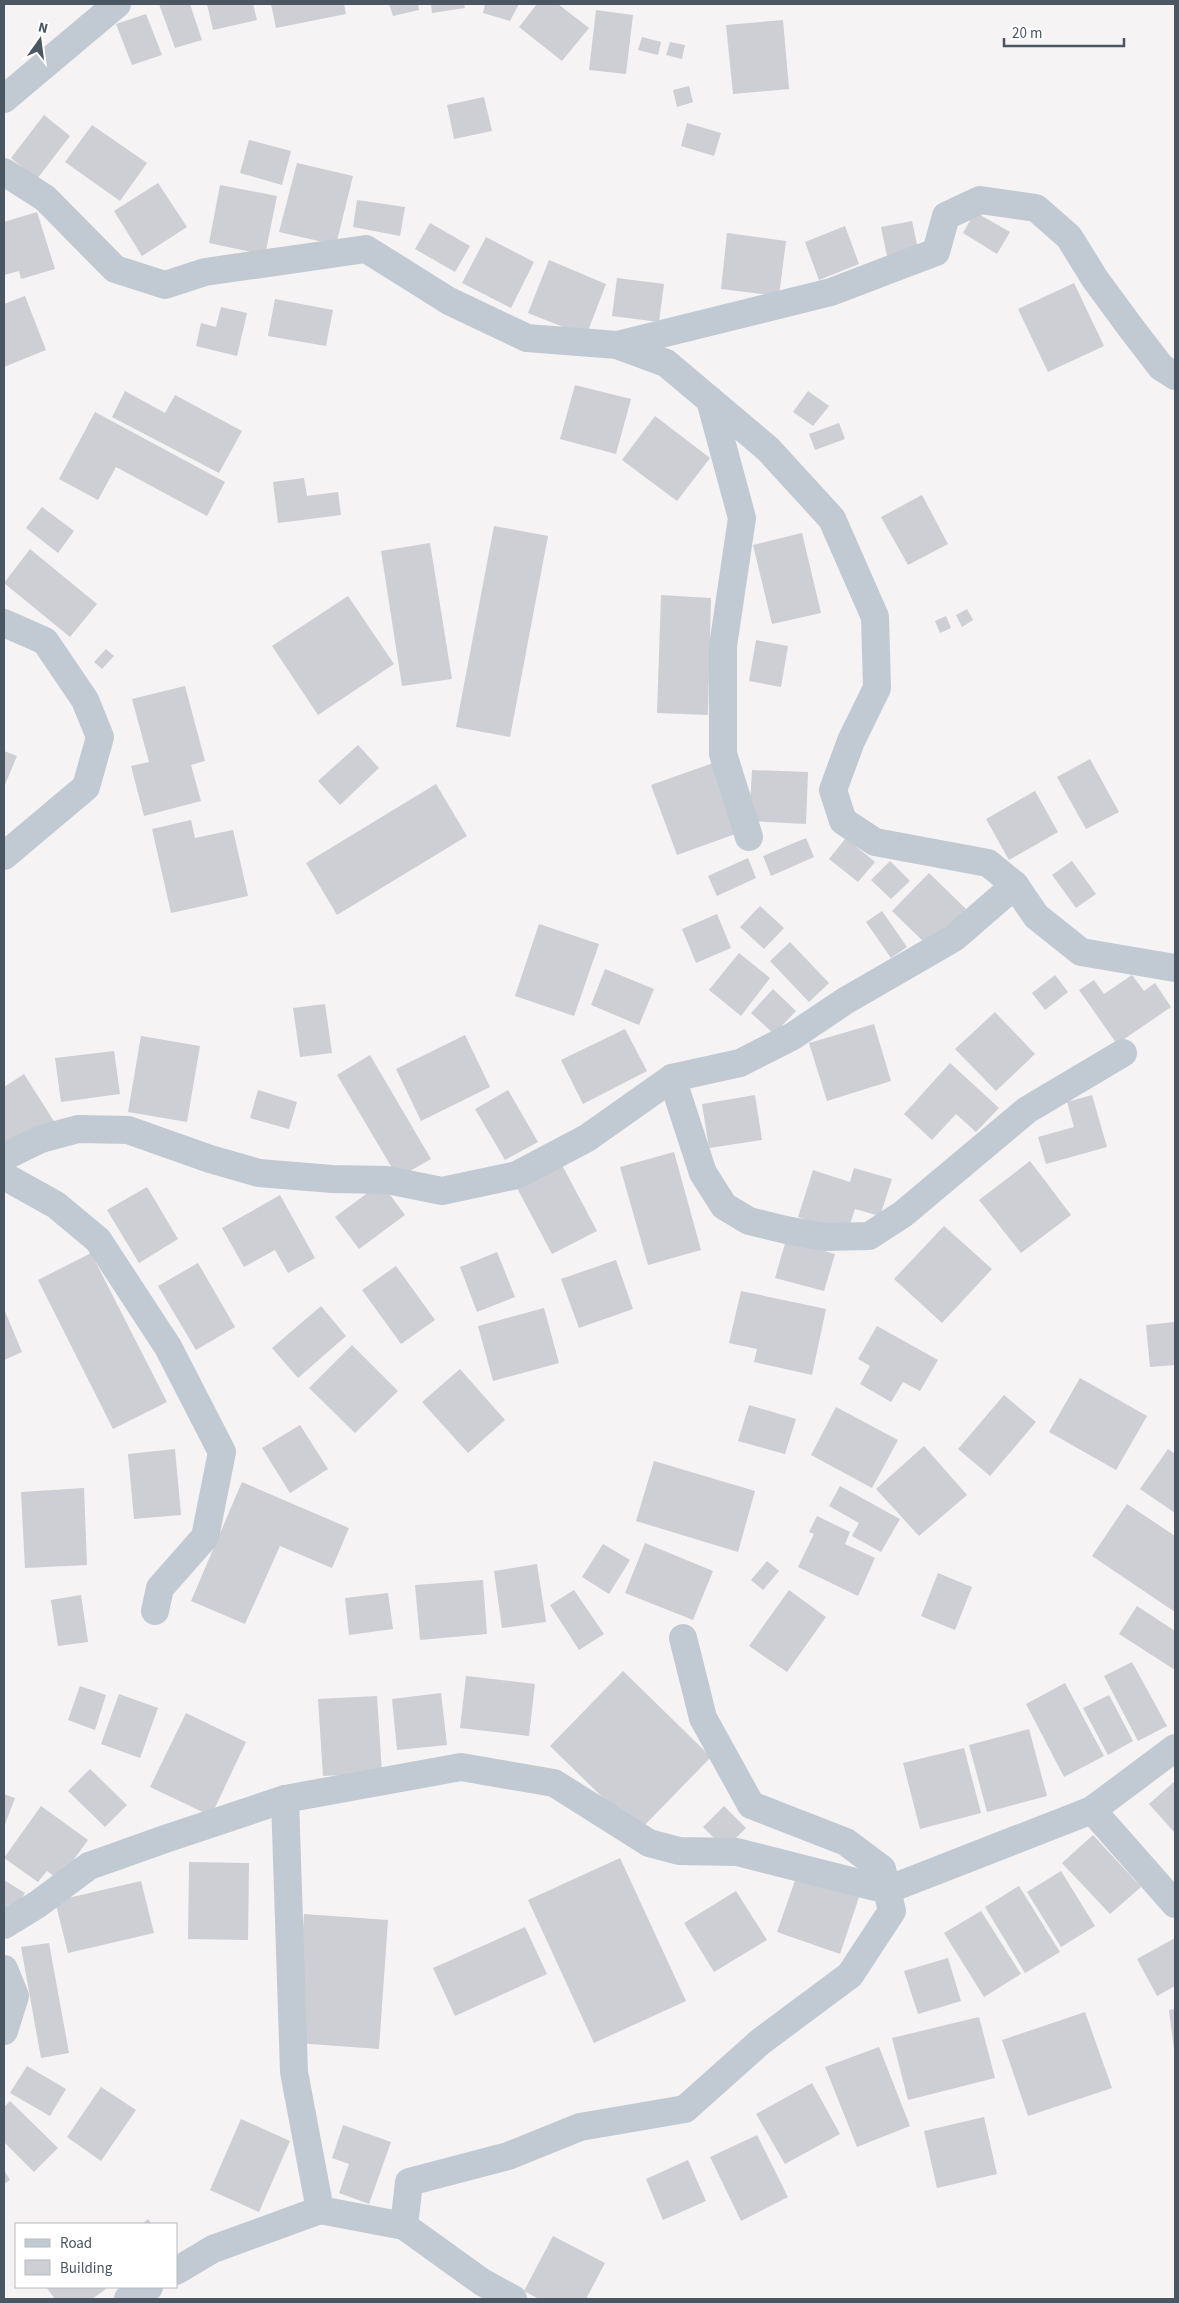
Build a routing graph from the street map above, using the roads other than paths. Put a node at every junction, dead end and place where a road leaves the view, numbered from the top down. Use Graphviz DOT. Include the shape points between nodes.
graph roads {
  1 [pos="117,4"];
  2 [pos="4,99"];
  3 [pos="4,172"];
  4 [pos="617,344"];
  5 [pos="1175,376"];
  6 [pos="710,400"];
  7 [pos="4,623"];
  8 [pos="749,837"];
  9 [pos="4,856"];
  10 [pos="1015,884"];
  11 [pos="1175,968"];
  12 [pos="1123,1052"];
  13 [pos="672,1078"];
  14 [pos="4,1157"];
  15 [pos="4,1176"];
  16 [pos="155,1611"];
  17 [pos="683,1638"];
  18 [pos="1175,1748"];
  19 [pos="285,1799"];
  20 [pos="1092,1810"];
  21 [pos="886,1890"];
  22 [pos="1175,1904"];
  23 [pos="4,1925"];
  24 [pos="4,1969"];
  25 [pos="4,2031"];
  26 [pos="320,2210"];
  27 [pos="404,2226"];
  28 [pos="178,2270"];
  29 [pos="147,2288"];
  30 [pos="128,2299"];
  31 [pos="512,2299"];
  1 -- 2 [label="street"];
  3 -- 4 [label="street" via="45,198 115,269 165,285 205,272 366,249 449,301 527,338"];
  4 -- 5 [label="street" via="831,292 936,252 946,216 980,200 1036,208 1069,237 1095,279 1161,367"];
  4 -- 6 [label="street" via="666,363"];
  6 -- 8 [label="street" via="742,518 723,646 723,754"];
  6 -- 10 [label="street" via="768,449 832,519 875,617 877,688 833,790 843,821 875,842 988,863"];
  7 -- 9 [label="street" via="45,640 85,700 100,737 86,787"];
  10 -- 11 [label="street" via="1036,916 1080,952"];
  10 -- 13 [label="street" via="954,938 845,1000 793,1036 740,1063"];
  12 -- 13 [label="street" via="1027,1110 903,1214 869,1236 825,1237 786,1230 749,1221 724,1206 703,1173"];
  13 -- 14 [label="street" via="587,1138 517,1175 442,1191 387,1180 259,1173 210,1160 128,1130 78,1129 41,1139"];
  15 -- 16 [label="street" via="56,1205 98,1240 168,1346 222,1452 205,1536 160,1588"];
  17 -- 21 [label="street" via="703,1718 751,1805 846,1842 882,1869"];
  18 -- 20 [label="street"];
  19 -- 21 [label="street" via="461,1767 554,1783 649,1843 678,1851 737,1852"];
  19 -- 23 [label="street" via="89,1866"];
  19 -- 26 [label="street" via="294,2072"];
  20 -- 21 [label="street"];
  20 -- 22 [label="street"];
  21 -- 27 [label="street" via="892,1911 850,1975 760,2042 684,2109 580,2127 508,2156 409,2182"];
  24 -- 25 [label="street" via="16,1996"];
  26 -- 27 [label="street"];
  26 -- 28 [label="street" via="213,2249"];
  27 -- 31 [label="street" via="482,2282"];
  29 -- 30 [label="street"];
}
